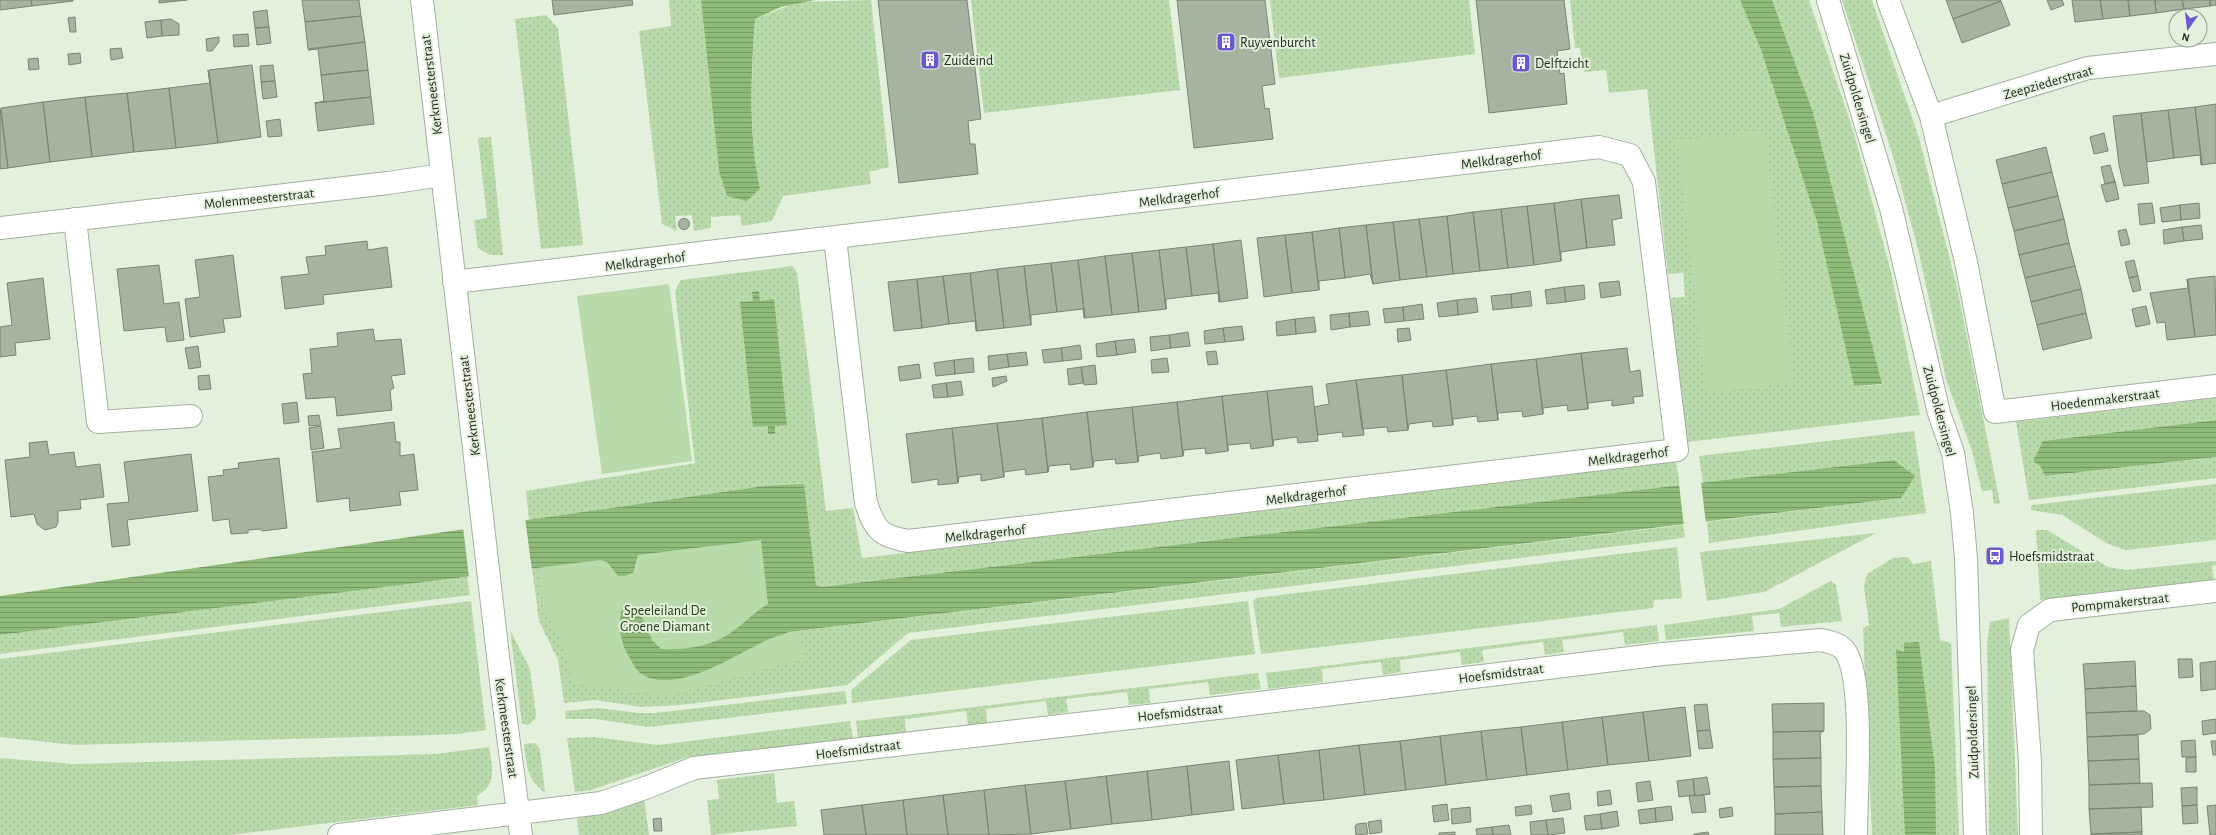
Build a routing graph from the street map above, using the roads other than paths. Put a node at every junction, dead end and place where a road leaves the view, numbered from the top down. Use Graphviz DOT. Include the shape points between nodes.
graph roads {
  1 [pos="422,0"];
  2 [pos="1828,0"];
  3 [pos="1888,0"];
  4 [pos="2216,54"];
  5 [pos="1931,116"];
  6 [pos="442,175"];
  7 [pos="75,219"];
  8 [pos="0,228"];
  9 [pos="836,238"];
  10 [pos="454,282"];
  11 [pos="2216,386"];
  12 [pos="191,416"];
  13 [pos="2216,592"];
  14 [pos="518,812"];
  15 [pos="339,835"];
  16 [pos="521,835"];
  17 [pos="1856,835"];
  18 [pos="1974,835"];
  19 [pos="2032,835"];
  1 -- 6 [label="street, Kerkmeesterstraat"];
  2 -- 18 [label="street, Zuidpoldersingel" via="1891,208 1939,413 1953,453 1966,559"];
  3 -- 5 [label="street"];
  4 -- 5 [label="street, Zeepziederstraat" via="2088,68"];
  5 -- 11 [label="street, Hoedenmakerstraat" via="1966,262 1995,412"];
  6 -- 7 [label="street, Molenmeesterstraat"];
  6 -- 10 [label="street, Kerkmeesterstraat"];
  7 -- 8 [label="street, Molenmeesterstraat"];
  7 -- 12 [label="street" via="98,422"];
  9 -- 9 [label="street, Melkdragerhof" via="1599,147 1630,155 1644,182 1677,450 908,541 888,537 872,522 866,503"];
  9 -- 10 [label="street, Melkdragerhof"];
  10 -- 14 [label="street, Kerkmeesterstraat"];
  13 -- 19 [label="street, Pompmakerstraat" via="2050,610 2029,625 2022,650"];
  14 -- 15 [label="street, Hoefsmidstraat"];
  14 -- 16 [label="street, Kerkmeesterstraat"];
  14 -- 17 [label="street, Hoefsmidstraat" via="601,803 694,768 1664,654 1821,640 1833,642 1845,650 1852,665 1857,704"];
}
